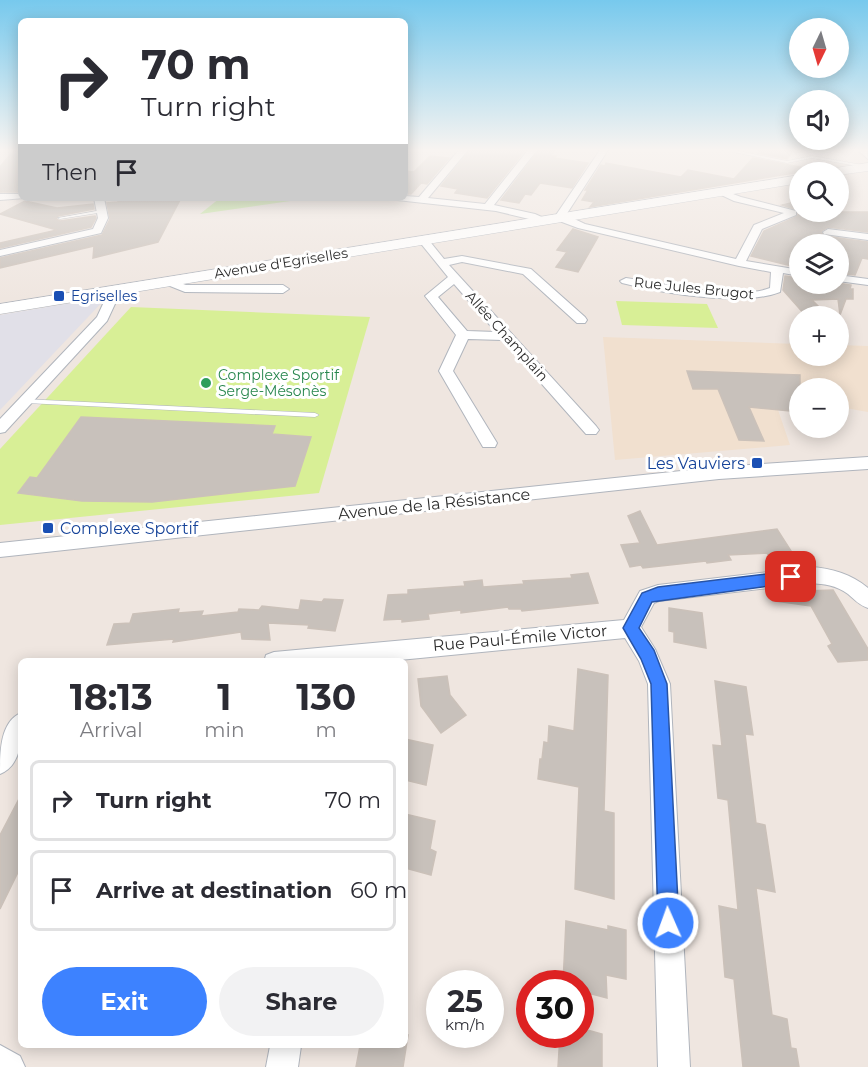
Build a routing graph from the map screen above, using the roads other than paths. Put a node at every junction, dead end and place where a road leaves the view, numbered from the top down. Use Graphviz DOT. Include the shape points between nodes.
graph roads {
  1 [pos="421,200"];
  2 [pos="494,200"];
  3 [pos="571,200"];
  4 [pos="671,200"];
  5 [pos="743,200"];
  6 [pos="100,201"];
  7 [pos="488,208"];
  8 [pos="102,211"];
  9 [pos="562,217"];
  10 [pos="60,218"];
  11 [pos="542,221"];
  12 [pos="828,232"];
  13 [pos="868,237"];
  14 [pos="423,240"];
  15 [pos="0,254"];
  16 [pos="441,263"];
  17 [pos="739,264"];
  18 [pos="777,270"];
  19 [pos="789,272"];
  20 [pos="454,278"];
  21 [pos="849,279"];
  22 [pos="626,281"];
  23 [pos="169,282"];
  24 [pos="868,282"];
  25 [pos="283,289"];
  26 [pos="115,291"];
  27 [pos="0,309"];
  28 [pos="580,321"];
  29 [pos="463,335"];
  30 [pos="507,336"];
  31 [pos="26,401"];
  32 [pos="315,415"];
  33 [pos="0,428"];
  34 [pos="591,430"];
  35 [pos="489,443"];
  36 [pos="868,463"];
  37 [pos="0,550"];
  38 [pos="868,600"];
  39 [pos="630,628"];
  40 [pos="360,657"];
  41 [pos="343,658"];
  42 [pos="18,729"];
  43 [pos="0,762"];
  44 [pos="286,1048"];
  45 [pos="0,1061"];
  46 [pos="9,1067"];
  47 [pos="282,1067"];
  48 [pos="674,1067"];
  1 -- 7 [label="street"];
  2 -- 7 [label="street"];
  3 -- 9 [label="street"];
  4 -- 9 [label="street, Avenue d'Egriselles"];
  5 -- 17 [label="street" via="793,213 758,227"];
  6 -- 8 [label="street"];
  7 -- 11 [label="street" via="535,216"];
  8 -- 10 [label="lane"];
  8 -- 15 [label="street" via="97,231"];
  9 -- 11 [label="street, Avenue d'Egriselles"];
  9 -- 17 [label="street" via="582,226"];
  11 -- 14 [label="street, Avenue d'Egriselles"];
  12 -- 13 [label="street"];
  14 -- 16 [label="street, Allée Champlain"];
  14 -- 23 [label="street, Avenue d'Egriselles"];
  16 -- 20 [label="street, Allée Champlain"];
  16 -- 28 [label="street" via="462,259 526,271"];
  17 -- 18 [label="street"];
  18 -- 19 [label="street"];
  18 -- 22 [label="street, Rue Jules Brugot" via="776,290 759,296"];
  20 -- 29 [label="street" via="430,296"];
  20 -- 30 [label="street, Allée Champlain"];
  21 -- 24 [label="street"];
  23 -- 25 [label="street" via="185,288"];
  23 -- 26 [label="street, Avenue d'Egriselles"];
  26 -- 27 [label="street, Avenue d'Egriselles"];
  26 -- 31 [label="street" via="103,318"];
  29 -- 30 [label="street"];
  29 -- 35 [label="street" via="447,371"];
  30 -- 34 [label="street, Allée Champlain"];
  31 -- 32 [label="lane"];
  31 -- 33 [label="street"];
  36 -- 37 [label="street, Avenue de la Résistance" via="719,473"];
  38 -- 39 [label="street, Rue Paul-Émile Victor" via="831,576 741,583 647,597"];
  39 -- 40 [label="street, Rue Paul-Émile Victor"];
  39 -- 48 [label="street" via="648,656 659,684"];
  40 -- 41 [label="street, Rue Paul-Émile Victor"];
  42 -- 43 [label="street"];
  44 -- 47 [label="street"];
  45 -- 46 [label="street"];
}
